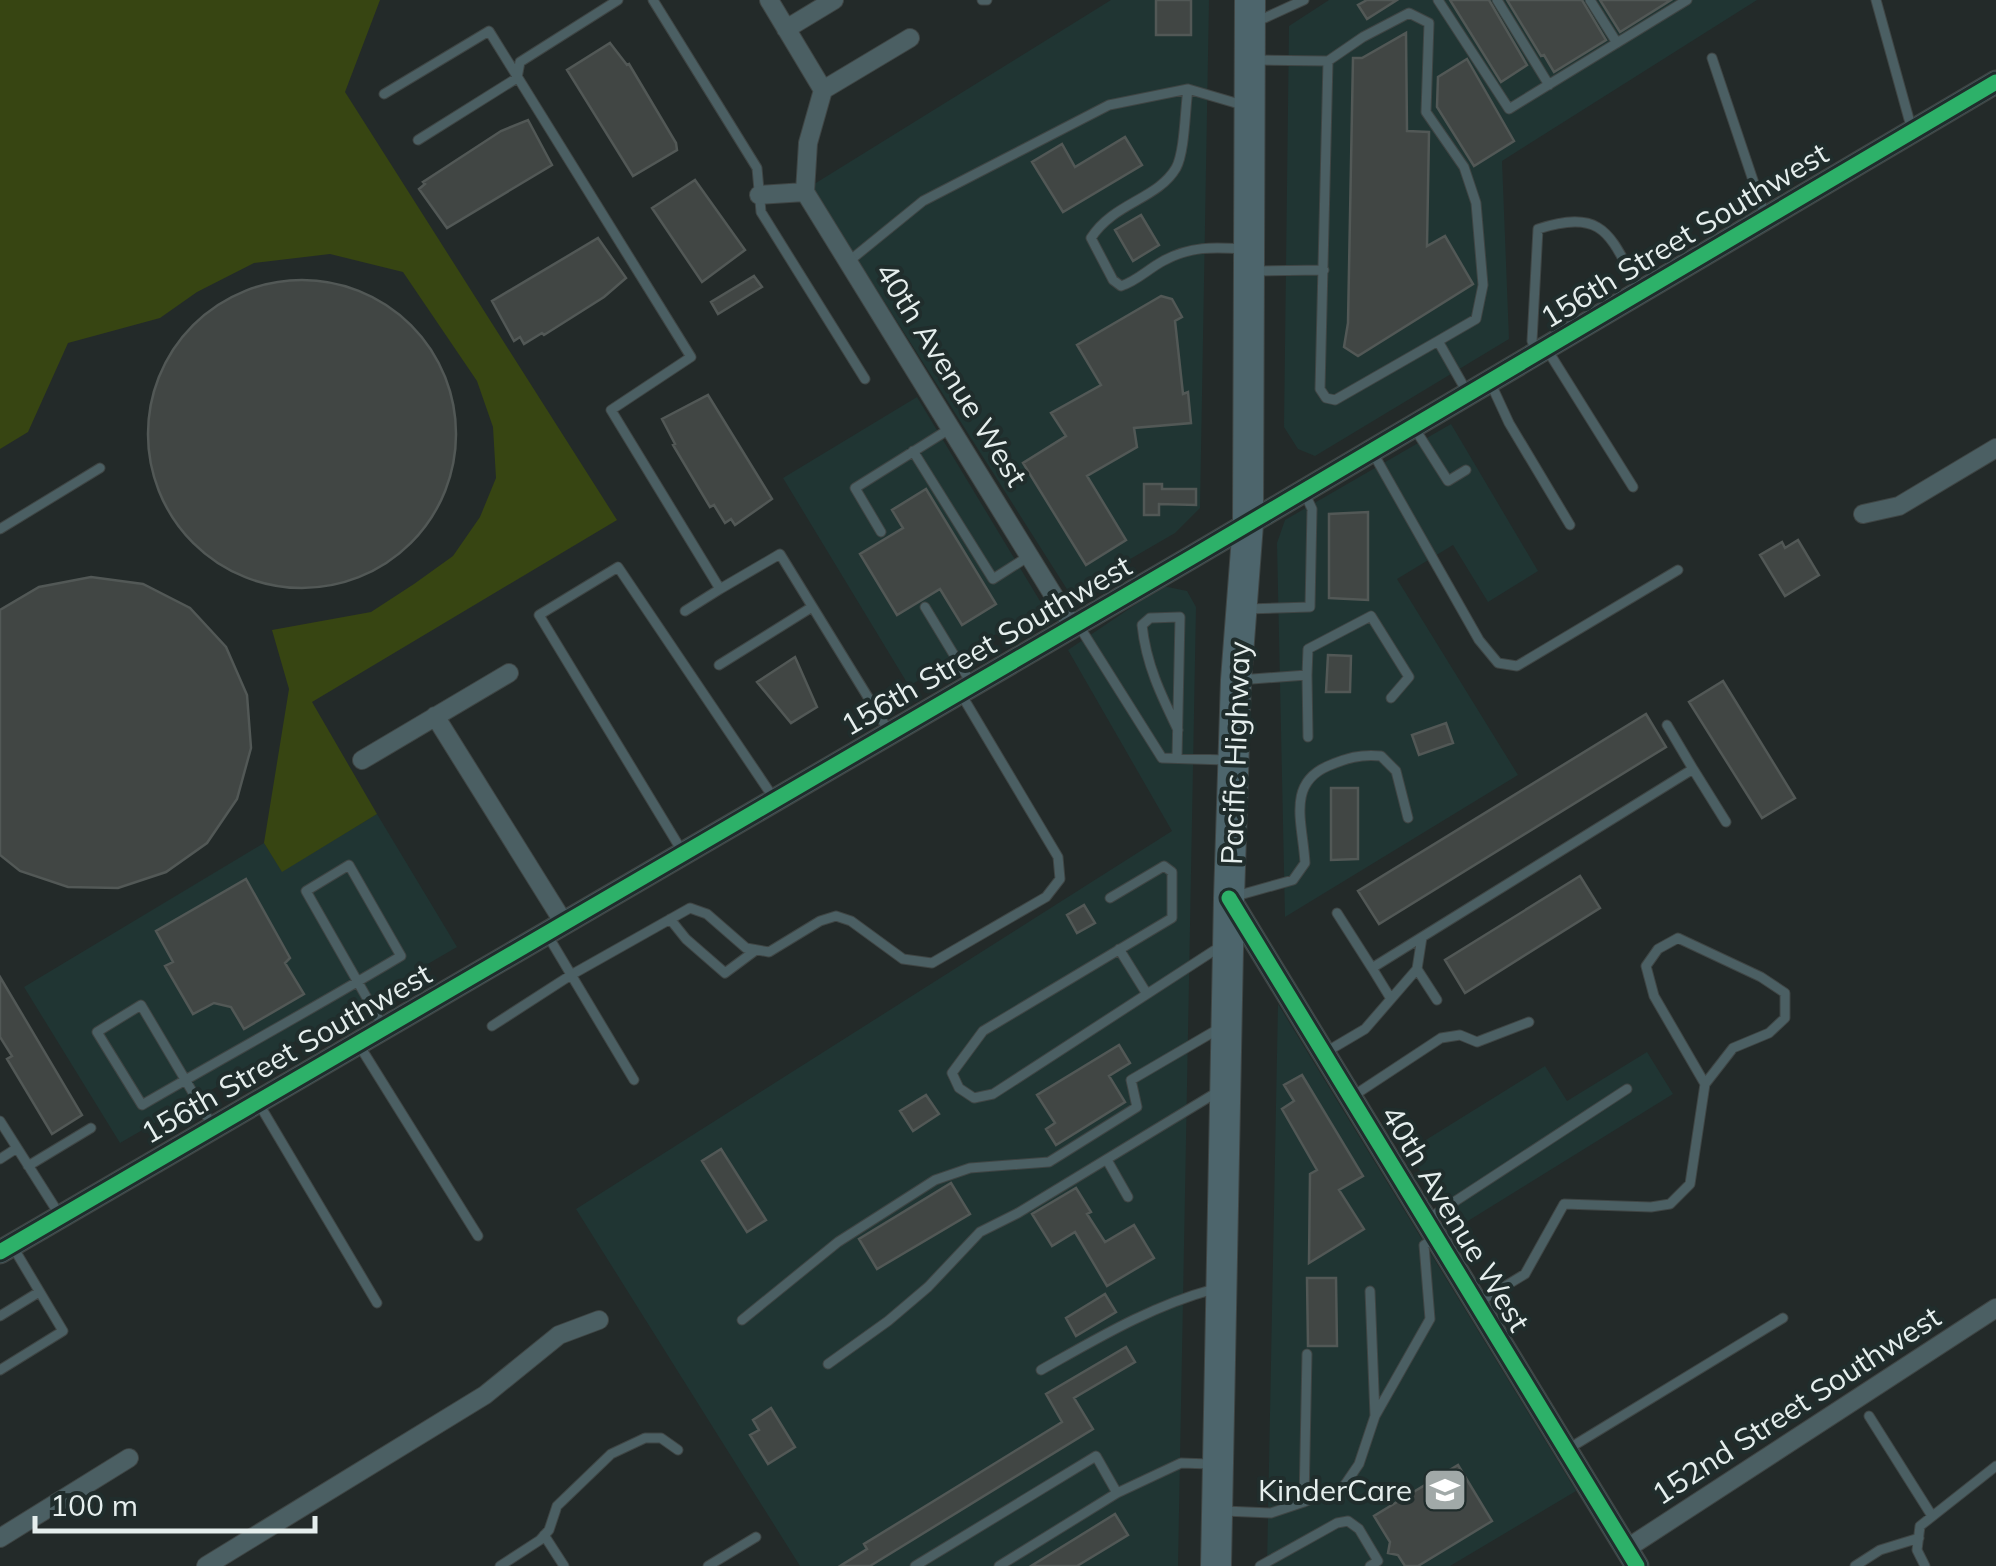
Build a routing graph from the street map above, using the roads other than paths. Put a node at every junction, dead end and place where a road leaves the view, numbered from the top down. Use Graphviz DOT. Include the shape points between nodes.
graph roads {
  1 [pos="618,0"];
  2 [pos="653,0"];
  3 [pos="769,0"];
  4 [pos="834,0"];
  5 [pos="1304,0"];
  6 [pos="1497,0"];
  7 [pos="1590,0"];
  8 [pos="1876,0"];
  9 [pos="1685,1"];
  10 [pos="1439,3"];
  11 [pos="1250,11"];
  12 [pos="1419,18"];
  13 [pos="786,29"];
  14 [pos="910,38"];
  15 [pos="1617,43"];
  16 [pos="1712,58"];
  17 [pos="1250,60"];
  18 [pos="1328,61"];
  19 [pos="517,78"];
  20 [pos="1996,82"];
  21 [pos="1549,85"];
  22 [pos="1188,88"];
  23 [pos="823,90"];
  24 [pos="384,94"];
  25 [pos="1248,107"];
  26 [pos="1913,132"];
  27 [pos="418,140"];
  28 [pos="805,192"];
  29 [pos="759,194"];
  30 [pos="1767,218"];
  31 [pos="1249,260"];
  32 [pos="848,262"];
  33 [pos="1324,270"];
  34 [pos="1642,292"];
  35 [pos="1438,341"];
  36 [pos="1542,351"];
  37 [pos="865,379"];
  38 [pos="1490,382"];
  39 [pos="1468,394"];
  40 [pos="1414,427"];
  41 [pos="950,428"];
  42 [pos="1996,448"];
  43 [pos="913,451"];
  44 [pos="1372,451"];
  45 [pos="100,468"];
  46 [pos="1466,470"];
  47 [pos="1633,487"];
  48 [pos="1304,492"];
  49 [pos="1862,514"];
  50 [pos="1248,524"];
  51 [pos="1570,524"];
  52 [pos="0,529"];
  53 [pos="881,532"];
  54 [pos="1030,556"];
  55 [pos="1678,570"];
  56 [pos="720,590"];
  57 [pos="812,607"];
  58 [pos="925,607"];
  59 [pos="1242,609"];
  60 [pos="686,610"];
  61 [pos="1075,625"];
  62 [pos="719,664"];
  63 [pos="509,673"];
  64 [pos="1307,675"];
  65 [pos="1236,680"];
  66 [pos="966,688"];
  67 [pos="1390,698"];
  68 [pos="435,716"];
  69 [pos="1667,724"];
  70 [pos="1178,730"];
  71 [pos="890,733"];
  72 [pos="1308,737"];
  73 [pos="1177,758"];
  74 [pos="362,760"];
  75 [pos="1234,760"];
  76 [pos="1693,769"];
  77 [pos="775,800"];
  78 [pos="1408,818"];
  79 [pos="1726,822"];
  80 [pos="684,853"];
  81 [pos="1110,898"];
  82 [pos="1229,898"];
  83 [pos="1337,913"];
  84 [pos="670,919"];
  85 [pos="555,928"];
  86 [pos="1422,937"];
  87 [pos="1228,941"];
  88 [pos="1120,949"];
  89 [pos="756,950"];
  90 [pos="1372,968"];
  91 [pos="1417,969"];
  92 [pos="572,976"];
  93 [pos="358,982"];
  94 [pos="1147,994"];
  95 [pos="1391,999"];
  96 [pos="1437,1000"];
  97 [pos="1530,1022"];
  98 [pos="1226,1024"];
  99 [pos="492,1026"];
  100 [pos="384,1028"];
  101 [pos="358,1043"];
  102 [pos="1326,1052"];
  103 [pos="186,1080"];
  104 [pos="634,1080"];
  105 [pos="1704,1084"];
  106 [pos="1225,1087"];
  107 [pos="1627,1089"];
  108 [pos="1351,1098"];
  109 [pos="258,1102"];
  110 [pos="0,1122"];
  111 [pos="214,1127"];
  112 [pos="91,1128"];
  113 [pos="17,1148"];
  114 [pos="0,1159"];
  115 [pos="1106,1160"];
  116 [pos="28,1166"];
  117 [pos="1128,1197"];
  118 [pos="60,1217"];
  119 [pos="1431,1229"];
  120 [pos="478,1236"];
  121 [pos="6,1248"];
  122 [pos="1222,1286"];
  123 [pos="1370,1291"];
  124 [pos="40,1292"];
  125 [pos="376,1303"];
  126 [pos="1476,1304"];
  127 [pos="1996,1308"];
  128 [pos="0,1316"];
  129 [pos="1783,1318"];
  130 [pos="598,1320"];
  131 [pos="742,1320"];
  132 [pos="1307,1354"];
  133 [pos="828,1364"];
  134 [pos="0,1370"];
  135 [pos="1041,1370"];
  136 [pos="1376,1416"];
  137 [pos="1870,1416"];
  138 [pos="678,1450"];
  139 [pos="1566,1450"];
  140 [pos="129,1458"];
  141 [pos="1218,1464"];
  142 [pos="1996,1466"];
  143 [pos="1117,1493"];
  144 [pos="1304,1502"];
  145 [pos="1217,1510"];
  146 [pos="1932,1516"];
  147 [pos="544,1535"];
  148 [pos="756,1536"];
  149 [pos="0,1538"];
  150 [pos="1919,1538"];
  151 [pos="1632,1557"];
  152 [pos="206,1566"];
  153 [pos="500,1566"];
  154 [pos="564,1566"];
  155 [pos="708,1566"];
  156 [pos="915,1566"];
  157 [pos="999,1566"];
  158 [pos="1216,1566"];
  159 [pos="1260,1566"];
  160 [pos="1370,1566"];
  161 [pos="1855,1566"];
  162 [pos="1925,1566"];
  1 -- 19 [label="lane" via="520,62"];
  2 -- 29 [label="lane" via="757,168"];
  3 -- 13 [label="street"];
  4 -- 13 [label="street"];
  5 -- 11 [label="lane" via="1268,20"];
  6 -- 21 [label="lane"];
  7 -- 15 [label="lane"];
  8 -- 26 [label="lane"];
  9 -- 15 [label="lane"];
  10 -- 12 [label="lane"];
  10 -- 21 [label="lane" via="1509,110"];
  11 -- 17 [label="highway, Pacific Highway"];
  12 -- 18 [label="lane" via="1409,12"];
  12 -- 35 [label="lane" via="1429,24 1426,112 1464,167 1476,203 1484,285 1476,320"];
  13 -- 23 [label="street"];
  14 -- 23 [label="street"];
  15 -- 21 [label="lane"];
  16 -- 30 [label="lane"];
  17 -- 18 [label="lane"];
  17 -- 25 [label="highway, Pacific Highway"];
  18 -- 33 [label="lane"];
  19 -- 24 [label="lane" via="489,31"];
  19 -- 27 [label="lane"];
  19 -- 56 [label="lane" via="691,357 611,410"];
  20 -- 26 [label="street, 156th Street Southwest"];
  22 -- 25 [label="lane"];
  22 -- 31 [label="lane" via="1178,166 1162,184 1102,220 1091,238 1121,286 1185,250 1203,247"];
  22 -- 32 [label="lane" via="1109,105 1059,128 923,201"];
  23 -- 28 [label="street" via="808,143"];
  25 -- 31 [label="highway, Pacific Highway"];
  26 -- 30 [label="street, 156th Street Southwest"];
  28 -- 29 [label="street"];
  28 -- 32 [label="street, 40th Avenue West"];
  29 -- 37 [label="lane" via="760,212"];
  30 -- 34 [label="street, 156th Street Southwest"];
  31 -- 33 [label="lane"];
  31 -- 50 [label="highway, Pacific Highway"];
  32 -- 41 [label="street, 40th Avenue West"];
  33 -- 35 [label="lane" via="1320,389 1326,398 1348,394"];
  34 -- 36 [label="street, 156th Street Southwest"];
  34 -- 36 [label="lane" via="1613,240 1591,222 1538,230 1532,341"];
  35 -- 39 [label="lane"];
  36 -- 38 [label="street, 156th Street Southwest"];
  36 -- 47 [label="lane"];
  38 -- 39 [label="street, 156th Street Southwest"];
  38 -- 51 [label="lane"];
  39 -- 40 [label="street, 156th Street Southwest"];
  40 -- 44 [label="street, 156th Street Southwest"];
  40 -- 46 [label="lane" via="1448,481"];
  41 -- 43 [label="lane"];
  41 -- 54 [label="street, 40th Avenue West"];
  42 -- 49 [label="street" via="1898,506"];
  43 -- 53 [label="lane" via="855,488"];
  43 -- 54 [label="lane" via="994,578"];
  44 -- 48 [label="street, 156th Street Southwest"];
  44 -- 55 [label="lane" via="1498,663 1517,666"];
  45 -- 52 [label="lane"];
  48 -- 50 [label="street, 156th Street Southwest"];
  48 -- 59 [label="lane" via="1312,510 1310,606"];
  50 -- 59 [label="highway, Pacific Highway"];
  50 -- 61 [label="street, 156th Street Southwest"];
  54 -- 61 [label="street, 40th Avenue West"];
  56 -- 57 [label="lane" via="780,554"];
  56 -- 60 [label="lane"];
  57 -- 62 [label="lane"];
  57 -- 71 [label="lane"];
  58 -- 66 [label="lane"];
  59 -- 65 [label="highway, Pacific Highway"];
  61 -- 66 [label="street, 156th Street Southwest"];
  61 -- 73 [label="lane" via="1162,758"];
  63 -- 68 [label="street"];
  64 -- 65 [label="lane"];
  64 -- 67 [label="lane" via="1308,648 1371,616 1409,677"];
  64 -- 72 [label="lane"];
  65 -- 75 [label="highway, Pacific Highway"];
  66 -- 71 [label="street, 156th Street Southwest"];
  66 -- 89 [label="lane" via="1058,857 1060,879 1046,897 932,963 903,960 836,916 769,952"];
  68 -- 74 [label="street"];
  68 -- 85 [label="street"];
  69 -- 76 [label="lane"];
  70 -- 70 [label="lane" via="1180,617 1150,618 1142,625 1144,650"];
  70 -- 73 [label="lane"];
  71 -- 77 [label="street, 156th Street Southwest"];
  73 -- 75 [label="lane"];
  75 -- 82 [label="highway, Pacific Highway"];
  76 -- 79 [label="lane"];
  76 -- 86 [label="lane"];
  77 -- 80 [label="street, 156th Street Southwest"];
  77 -- 80 [label="lane" via="618,566 539,615"];
  78 -- 82 [label="lane" via="1396,772 1381,756 1356,754 1310,774 1300,789 1306,863 1293,880"];
  80 -- 85 [label="street, 156th Street Southwest"];
  81 -- 88 [label="lane" via="1164,866 1172,872 1172,918"];
  82 -- 87 [label="highway, Pacific Highway"];
  82 -- 102 [label="street, 40th Avenue West"];
  83 -- 90 [label="lane"];
  84 -- 89 [label="lane" via="690,908"];
  84 -- 89 [label="lane" via="725,973"];
  84 -- 92 [label="lane"];
  85 -- 92 [label="lane"];
  85 -- 100 [label="street, 156th Street Southwest"];
  86 -- 90 [label="lane"];
  86 -- 91 [label="lane"];
  87 -- 94 [label="lane"];
  87 -- 98 [label="highway, Pacific Highway"];
  88 -- 94 [label="lane"];
  88 -- 94 [label="lane" via="983,1032 952,1073 958,1088 974,1098 994,1094"];
  90 -- 95 [label="lane"];
  91 -- 95 [label="lane"];
  91 -- 96 [label="lane"];
  92 -- 99 [label="lane"];
  92 -- 104 [label="lane"];
  93 -- 93 [label="lane" via="306,891 349,864 401,956"];
  93 -- 100 [label="lane"];
  93 -- 103 [label="lane"];
  95 -- 102 [label="lane" via="1365,1029"];
  97 -- 108 [label="lane" via="1477,1042 1460,1035 1441,1038"];
  98 -- 106 [label="highway, Pacific Highway"];
  98 -- 131 [label="lane" via="1132,1080 1137,1107 1063,1153 1048,1162 970,1168 935,1180 838,1242"];
  100 -- 101 [label="street, 156th Street Southwest"];
  101 -- 109 [label="street, 156th Street Southwest"];
  101 -- 120 [label="lane"];
  102 -- 108 [label="street, 40th Avenue West"];
  103 -- 103 [label="lane" via="141,1006 97,1032 142,1106"];
  103 -- 111 [label="lane"];
  105 -- 105 [label="lane" via="1734,1048 1769,1033 1784,1018 1785,993 1678,938 1646,966 1654,996"];
  105 -- 126 [label="lane" via="1690,1184 1670,1204 1564,1204 1526,1274"];
  106 -- 115 [label="lane"];
  106 -- 122 [label="highway, Pacific Highway"];
  107 -- 119 [label="lane"];
  108 -- 119 [label="street, 40th Avenue West"];
  109 -- 111 [label="street, 156th Street Southwest"];
  109 -- 125 [label="lane"];
  110 -- 113 [label="lane"];
  111 -- 118 [label="street, 156th Street Southwest"];
  112 -- 116 [label="lane"];
  113 -- 114 [label="lane"];
  113 -- 116 [label="lane"];
  115 -- 117 [label="lane"];
  115 -- 133 [label="lane" via="980,1232 902,1310"];
  116 -- 118 [label="lane"];
  118 -- 121 [label="street, 156th Street Southwest"];
  119 -- 126 [label="street, 40th Avenue West"];
  119 -- 136 [label="lane" via="1424,1246 1430,1319"];
  121 -- 124 [label="lane"];
  122 -- 135 [label="lane" via="1139,1314"];
  122 -- 141 [label="highway, Pacific Highway"];
  123 -- 136 [label="lane"];
  124 -- 128 [label="lane"];
  124 -- 134 [label="lane" via="62,1331"];
  126 -- 139 [label="street, 40th Avenue West"];
  127 -- 151 [label="street, 152nd Street Southwest"];
  129 -- 139 [label="lane"];
  130 -- 152 [label="street" via="559,1335 486,1394"];
  132 -- 144 [label="lane"];
  136 -- 144 [label="lane" via="1344,1486"];
  137 -- 146 [label="lane"];
  138 -- 147 [label="lane" via="661,1438 645,1438 611,1454 557,1506"];
  139 -- 151 [label="street, 40th Avenue West"];
  140 -- 149 [label="street"];
  141 -- 143 [label="lane" via="1180,1464"];
  141 -- 145 [label="highway, Pacific Highway"];
  142 -- 146 [label="lane"];
  143 -- 156 [label="lane" via="1096,1456"];
  143 -- 157 [label="lane"];
  144 -- 145 [label="lane" via="1271,1513"];
  145 -- 158 [label="highway, Pacific Highway"];
  146 -- 150 [label="lane" via="1920,1526"];
  147 -- 153 [label="lane"];
  147 -- 154 [label="lane"];
  148 -- 155 [label="lane"];
  150 -- 161 [label="lane"];
  150 -- 162 [label="lane"];
  159 -- 160 [label="lane" via="1348,1521 1378,1560"];
}
